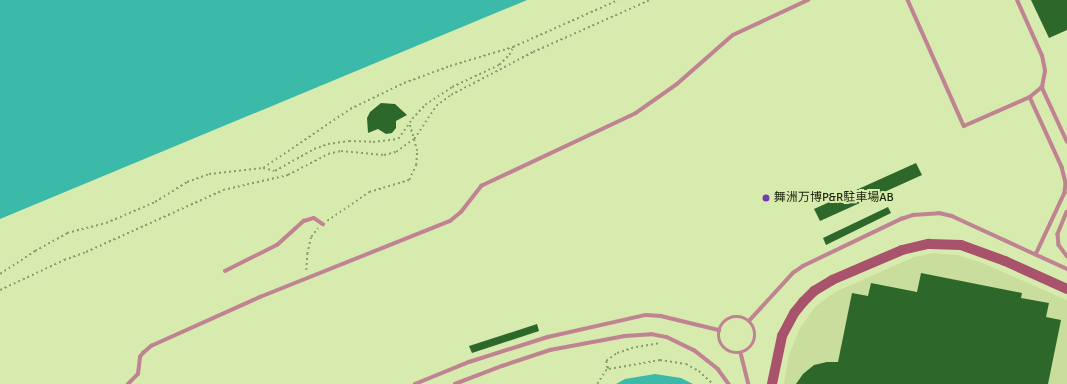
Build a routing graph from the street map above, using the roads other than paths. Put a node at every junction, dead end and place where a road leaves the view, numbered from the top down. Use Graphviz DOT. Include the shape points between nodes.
graph roads {
  1 [pos="808,0"];
  2 [pos="908,0"];
  3 [pos="1017,0"];
  4 [pos="1042,88"];
  5 [pos="1030,98"];
  6 [pos="1067,141"];
  7 [pos="1067,212"];
  8 [pos="324,224"];
  9 [pos="1036,254"];
  10 [pos="1067,256"];
  11 [pos="1067,268"];
  12 [pos="225,271"];
  13 [pos="1067,289"];
  14 [pos="749,321"];
  15 [pos="719,330"];
  16 [pos="741,353"];
  17 [pos="128,384"];
  18 [pos="415,384"];
  19 [pos="455,384"];
  20 [pos="729,384"];
  21 [pos="749,384"];
  22 [pos="772,384"];
  1 -- 17 [label="lane" via="733,35 677,84 636,113 481,186 461,212 450,221 260,297 151,346 140,357 138,374"];
  2 -- 5 [label="lane" via="964,126"];
  3 -- 4 [label="lane" via="1042,56"];
  4 -- 5 [label="lane"];
  4 -- 6 [label="lane"];
  5 -- 9 [label="lane" via="1062,167 1066,184 1065,193"];
  7 -- 10 [label="lane" via="1058,239 1062,251"];
  8 -- 12 [label="lane" via="314,218 304,221 277,245"];
  9 -- 11 [label="lane"];
  9 -- 14 [label="lane" via="952,216 939,213 914,215 803,266 782,284"];
  13 -- 22 [label="street" via="1005,261 961,245 929,244 902,250 832,280 814,291 803,302 782,336"];
  14 -- 15 [label="lane" via="731,318 721,325"];
  14 -- 16 [label="lane" via="755,336 751,347"];
  15 -- 16 [label="lane" via="719,341 726,350"];
  15 -- 18 [label="lane" via="661,316 640,317 506,349"];
  16 -- 21 [label="lane"];
  19 -- 20 [label="lane" via="550,350 625,336 651,334 667,337 694,350 718,370"];
}
